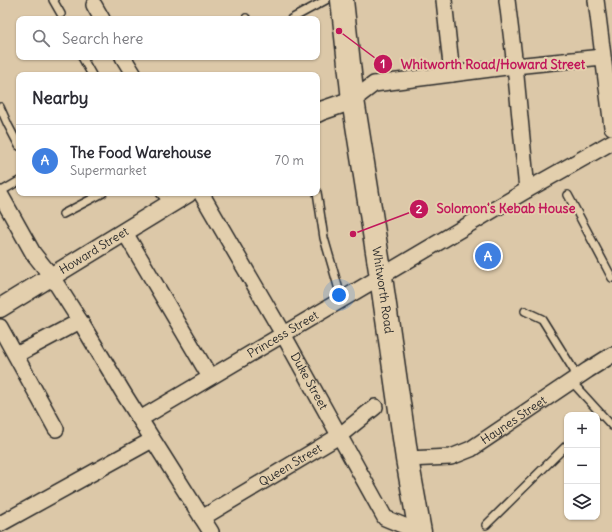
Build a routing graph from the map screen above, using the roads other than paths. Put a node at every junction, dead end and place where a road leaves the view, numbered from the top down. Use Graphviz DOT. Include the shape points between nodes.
graph roads {
  1 [pos="53,0"];
  2 [pos="326,0"];
  3 [pos="342,0"];
  4 [pos="444,0"];
  5 [pos="507,0"];
  6 [pos="596,0"];
  7 [pos="94,5"];
  8 [pos="61,14"];
  9 [pos="100,16"];
  10 [pos="297,16"];
  11 [pos="602,57"];
  12 [pos="84,60"];
  13 [pos="126,60"];
  14 [pos="515,66"];
  15 [pos="90,72"];
  16 [pos="132,72"];
  17 [pos="452,74"];
  18 [pos="354,100"];
  19 [pos="0,107"];
  20 [pos="320,112"];
  21 [pos="8,125"];
  22 [pos="612,126"];
  23 [pos="0,129"];
  24 [pos="16,140"];
  25 [pos="612,142"];
  26 [pos="16,183"];
  27 [pos="527,190"];
  28 [pos="0,193"];
  29 [pos="568,195"];
  30 [pos="98,196"];
  31 [pos="176,196"];
  32 [pos="203,196"];
  33 [pos="318,196"];
  34 [pos="164,199"];
  35 [pos="63,214"];
  36 [pos="124,231"];
  37 [pos="52,276"];
  38 [pos="381,276"];
  39 [pos="612,278"];
  40 [pos="342,300"];
  41 [pos="0,308"];
  42 [pos="525,310"];
  43 [pos="80,321"];
  44 [pos="0,327"];
  45 [pos="283,334"];
  46 [pos="16,354"];
  47 [pos="612,355"];
  48 [pos="210,377"];
  49 [pos="574,379"];
  50 [pos="375,407"];
  51 [pos="597,412"];
  52 [pos="600,416"];
  53 [pos="140,418"];
  54 [pos="612,426"];
  55 [pos="56,429"];
  56 [pos="339,436"];
  57 [pos="152,440"];
  58 [pos="564,448"];
  59 [pos="407,459"];
  60 [pos="202,518"];
  61 [pos="486,525"];
  62 [pos="7,526"];
  63 [pos="211,532"];
  64 [pos="420,532"];
  1 -- 8 [label="lane"];
  2 -- 10 [label="lane"];
  3 -- 18 [label="main road, Whitworth Road"];
  4 -- 17 [label="street"];
  5 -- 14 [label="street"];
  6 -- 11 [label="street"];
  7 -- 9 [label="street"];
  11 -- 14 [label="street"];
  11 -- 22 [label="street"];
  12 -- 15 [label="lane"];
  13 -- 16 [label="street"];
  14 -- 17 [label="street"];
  14 -- 27 [label="street"];
  17 -- 18 [label="street" via="374,84"];
  18 -- 20 [label="street"];
  18 -- 38 [label="main road, Whitworth Road"];
  19 -- 21 [label="lane"];
  21 -- 23 [label="lane"];
  21 -- 24 [label="lane"];
  25 -- 27 [label="street, Princess Street"];
  26 -- 28 [label="lane"];
  27 -- 38 [label="street, Princess Street"];
  28 -- 37 [label="street" via="33,253"];
  29 -- 39 [label="lane"];
  30 -- 35 [label="lane"];
  31 -- 34 [label="street, Howard Street"];
  32 -- 45 [label="street, Duke Street"];
  33 -- 40 [label="lane" via="324,238"];
  34 -- 36 [label="street, Howard Street"];
  36 -- 37 [label="street, Howard Street"];
  36 -- 48 [label="street"];
  37 -- 41 [label="street, Howard Street"];
  37 -- 43 [label="street"];
  38 -- 40 [label="street, Princess Street"];
  38 -- 59 [label="main road, Whitworth Road"];
  40 -- 45 [label="street, Princess Street"];
  42 -- 49 [label="lane" via="542,319"];
  43 -- 46 [label="street"];
  43 -- 53 [label="street"];
  44 -- 46 [label="street"];
  45 -- 48 [label="street, Princess Street"];
  45 -- 56 [label="street, Duke Street"];
  46 -- 55 [label="street"];
  47 -- 49 [label="street, Haynes Street"];
  48 -- 53 [label="street, Princess Street"];
  49 -- 51 [label="lane"];
  49 -- 59 [label="street, Haynes Street" via="471,448 451,457"];
  50 -- 56 [label="street, Queen Street"];
  52 -- 54 [label="lane"];
  53 -- 57 [label="street"];
  56 -- 60 [label="street, Queen Street"];
  56 -- 64 [label="street, Duke Street" via="385,518"];
  57 -- 60 [label="street"];
  57 -- 62 [label="street"];
  58 -- 61 [label="lane"];
  59 -- 64 [label="main road, Whitworth Road"];
  60 -- 63 [label="street"];
}
